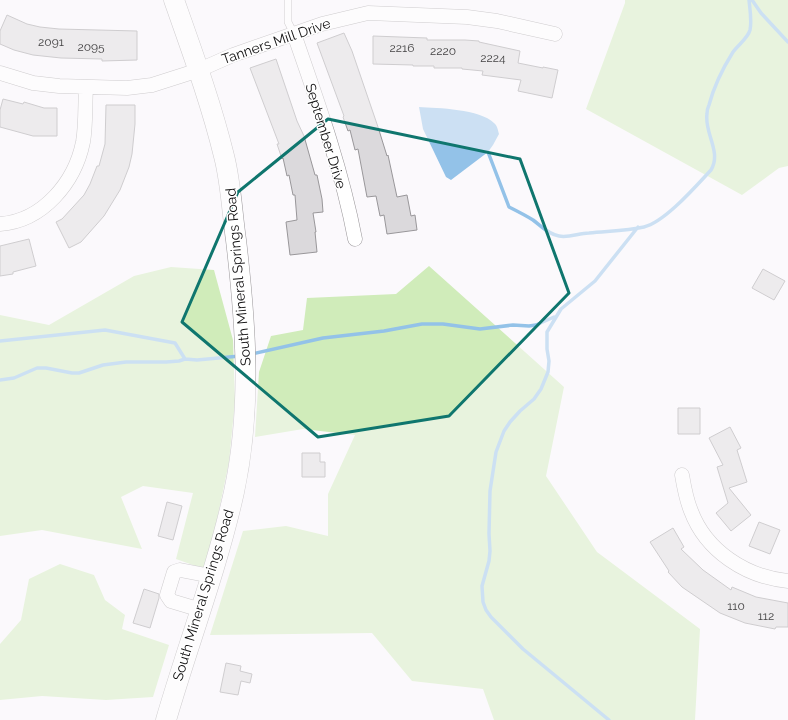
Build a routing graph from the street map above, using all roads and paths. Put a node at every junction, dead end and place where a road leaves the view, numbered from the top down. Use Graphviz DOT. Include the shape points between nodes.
graph roads {
  1 [pos="174,0"];
  2 [pos="288,0"];
  3 [pos="294,34"];
  4 [pos="555,34"];
  5 [pos="199,70"];
  6 [pos="0,73"];
  7 [pos="86,87"];
  8 [pos="0,224"];
  9 [pos="355,239"];
  10 [pos="682,475"];
  11 [pos="211,576"];
  12 [pos="788,581"];
  13 [pos="200,610"];
  14 [pos="166,720"];
  1 -- 5 [label="street, South Mineral Springs Road"];
  2 -- 3 [label="lane" via="288,22"];
  3 -- 4 [label="street, Tanners Mill Drive" via="368,13 467,17"];
  3 -- 5 [label="street, Tanners Mill Drive"];
  3 -- 9 [label="street, September Drive" via="333,152"];
  5 -- 7 [label="street, Tanners Mill Drive" via="152,85 127,88"];
  5 -- 11 [label="street, South Mineral Springs Road" via="230,183 246,356 244,425 240,456 231,503"];
  6 -- 7 [label="street, Tanners Mill Drive" via="33,83"];
  7 -- 8 [label="street" via="83,141 75,170 43,207 25,218"];
  10 -- 12 [label="street" via="691,512 707,540 731,561 750,572"];
  11 -- 13 [label="street, South Mineral Springs Road"];
  11 -- 13 [label="street" via="180,570 174,572 167,595 171,601"];
  13 -- 14 [label="street, South Mineral Springs Road"];
}
